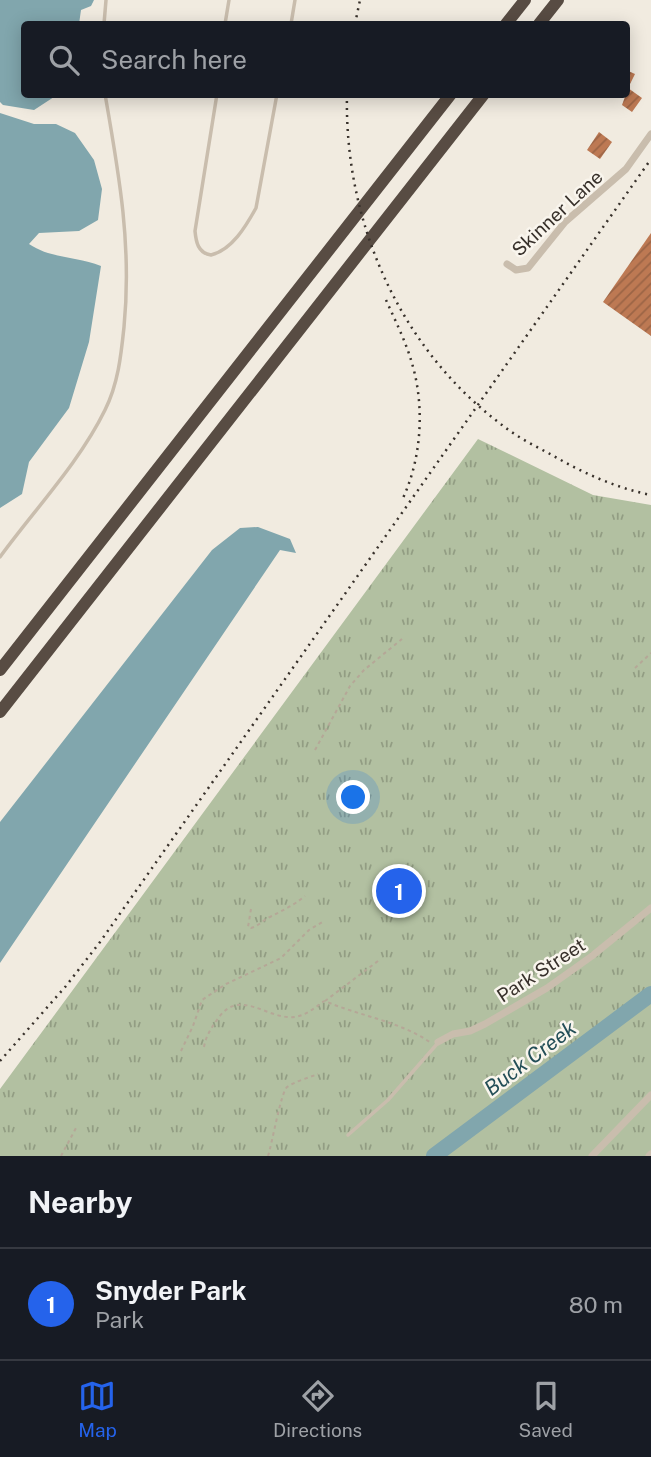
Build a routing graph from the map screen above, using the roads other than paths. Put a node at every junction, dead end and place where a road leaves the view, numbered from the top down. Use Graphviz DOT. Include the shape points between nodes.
graph roads {
  1 [pos="106,0"];
  2 [pos="229,0"];
  3 [pos="295,0"];
  4 [pos="525,0"];
  5 [pos="558,0"];
  6 [pos="104,21"];
  7 [pos="226,21"];
  8 [pos="291,21"];
  9 [pos="508,21"];
  10 [pos="541,21"];
  11 [pos="106,98"];
  12 [pos="216,98"];
  13 [pos="276,98"];
  14 [pos="448,98"];
  15 [pos="481,98"];
  16 [pos="651,134"];
  17 [pos="507,264"];
  18 [pos="0,557"];
  19 [pos="0,670"];
  20 [pos="0,712"];
  21 [pos="651,908"];
  22 [pos="435,1043"];
  23 [pos="651,1095"];
  24 [pos="348,1135"];
  25 [pos="592,1156"];
  1 -- 6 [label="lane"];
  2 -- 7 [label="lane"];
  3 -- 8 [label="lane"];
  4 -- 9 [label="highway"];
  5 -- 10 [label="highway"];
  11 -- 18 [label="lane" via="126,230 126,304 119,371 98,425"];
  12 -- 13 [label="lane" via="195,231 198,247 211,255 232,243 256,208"];
  14 -- 19 [label="highway"];
  15 -- 20 [label="highway"];
  16 -- 17 [label="street, Skinner Lane" via="626,169 565,222 528,268 516,270"];
  21 -- 22 [label="street, Park Street" via="593,956 535,995 485,1024"];
  22 -- 24 [label="lane" via="388,1100"];
  23 -- 25 [label="street"];
}
